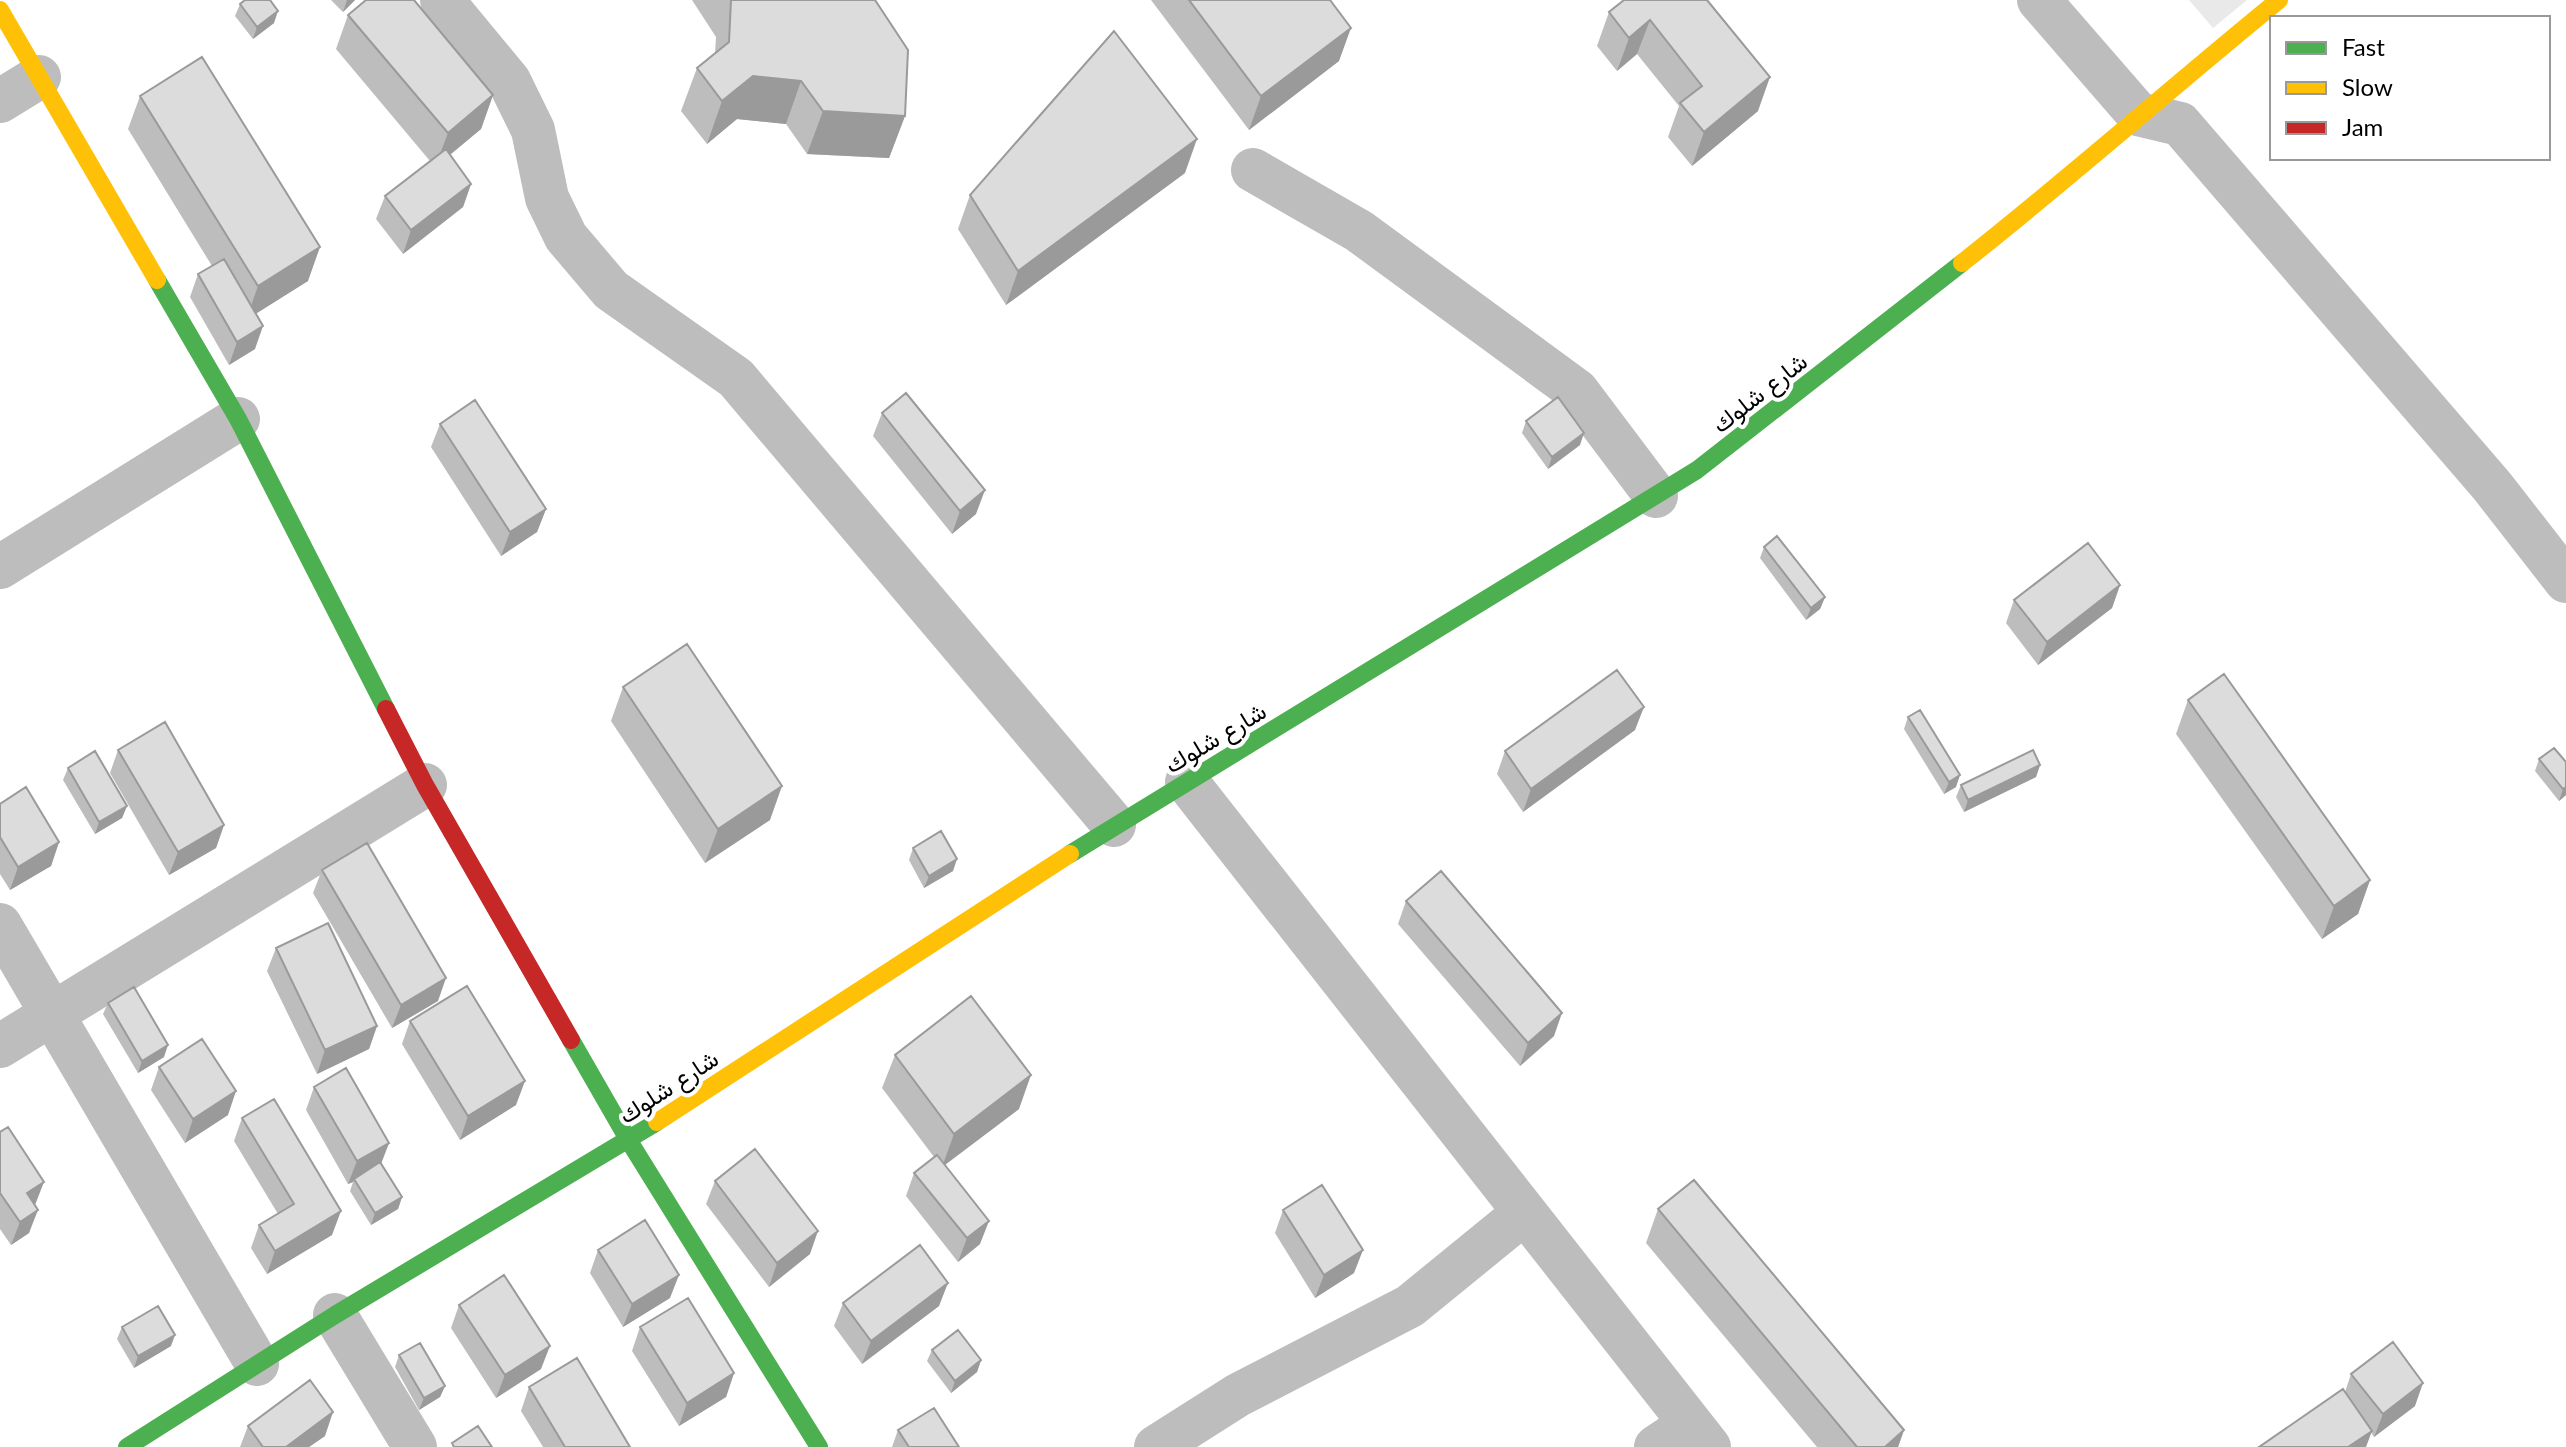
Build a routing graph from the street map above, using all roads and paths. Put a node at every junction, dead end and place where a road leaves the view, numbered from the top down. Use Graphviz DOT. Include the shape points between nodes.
graph roads {
  1 [pos="442,0"];
  2 [pos="2039,0"];
  3 [pos="2279,0"];
  4 [pos="0,10"];
  5 [pos="39,77"];
  6 [pos="0,101"];
  7 [pos="2138,114"];
  8 [pos="1253,170"];
  9 [pos="238,419"];
  10 [pos="1656,496"];
  11 [pos="0,567"];
  12 [pos="2566,581"];
  13 [pos="1187,782"];
  14 [pos="425,785"];
  15 [pos="1114,825"];
  16 [pos="0,925"];
  17 [pos="52,1013"];
  18 [pos="0,1046"];
  19 [pos="629,1141"];
  20 [pos="1524,1213"];
  21 [pos="335,1315"];
  22 [pos="257,1364"];
  23 [pos="1685,1440"];
  24 [pos="127,1447"];
  25 [pos="415,1447"];
  26 [pos="819,1447"];
  27 [pos="1156,1447"];
  1 -- 15 [label="street" via="509,81 533,130 547,198 566,237 611,290 736,378"];
  2 -- 7 [label="street"];
  3 -- 7 [label="street, شارع شلوك"];
  4 -- 5 [label="street"];
  5 -- 6 [label="street"];
  5 -- 9 [label="street"];
  7 -- 10 [label="street, شارع شلوك" via="2054,191 1697,470"];
  7 -- 12 [label="street" via="2180,124 2492,486"];
  8 -- 10 [label="street" via="1359,231 1577,391"];
  9 -- 11 [label="street"];
  9 -- 14 [label="street"];
  10 -- 13 [label="street, شارع شلوك"];
  13 -- 15 [label="street, شارع شلوك"];
  13 -- 20 [label="street"];
  14 -- 17 [label="street"];
  14 -- 19 [label="street"];
  15 -- 19 [label="street, شارع شلوك"];
  16 -- 17 [label="street"];
  17 -- 18 [label="street"];
  17 -- 22 [label="street"];
  19 -- 21 [label="street, شارع شلوك"];
  19 -- 26 [label="street"];
  20 -- 23 [label="street"];
  20 -- 27 [label="street" via="1410,1306 1238,1395"];
  21 -- 22 [label="street, شارع شلوك"];
  21 -- 25 [label="street"];
  22 -- 24 [label="street, شارع شلوك"];
}
